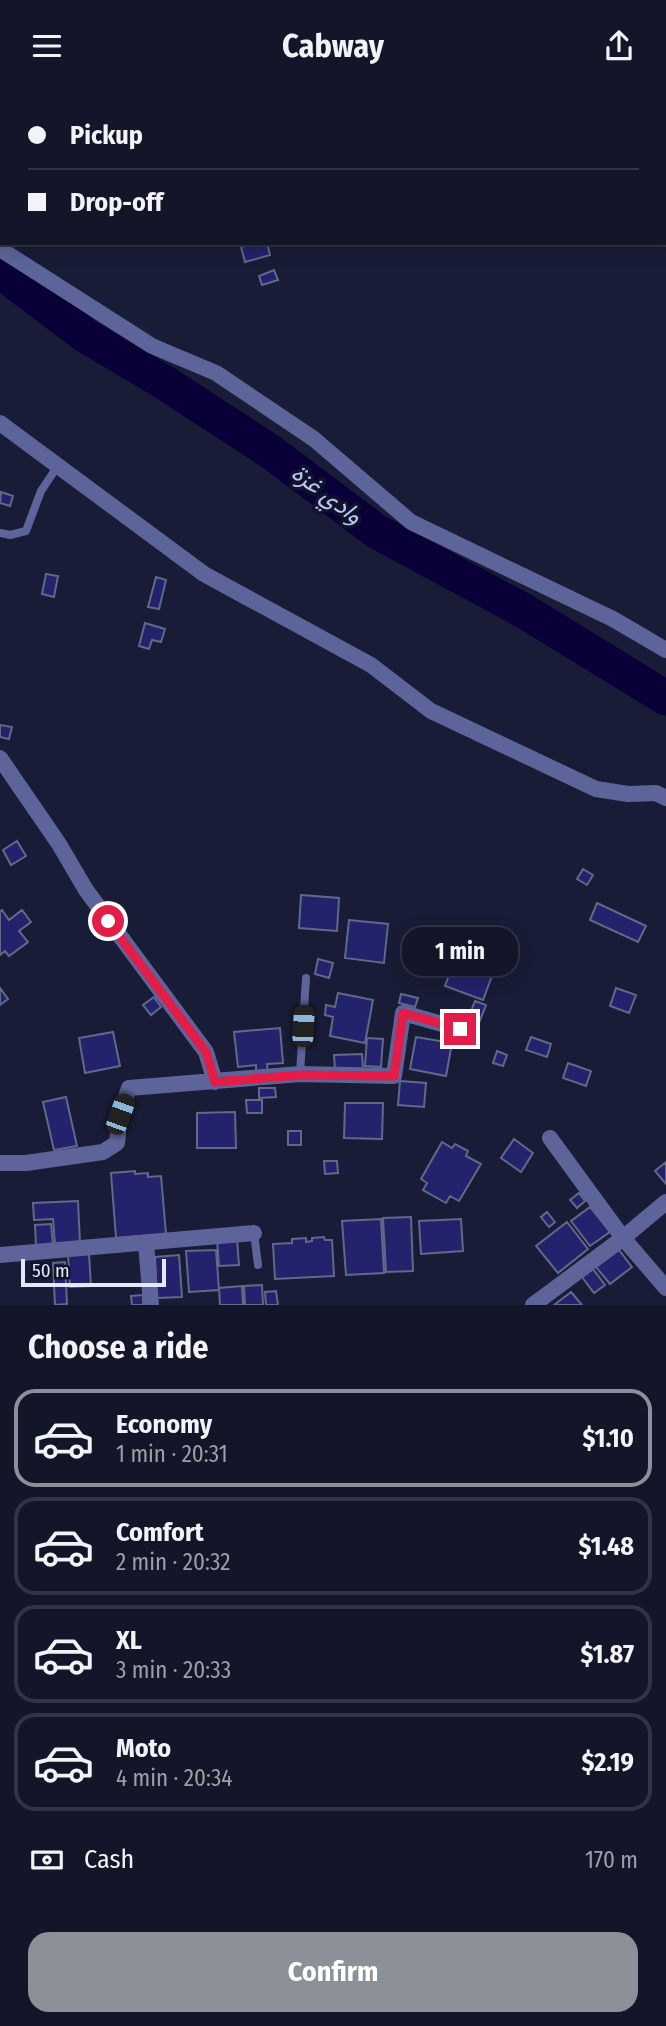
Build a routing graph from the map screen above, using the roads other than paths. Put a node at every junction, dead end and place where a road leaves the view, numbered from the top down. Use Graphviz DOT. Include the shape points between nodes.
graph roads {
  1 [pos="0,249"];
  2 [pos="0,423"];
  3 [pos="57,467"];
  4 [pos="0,533"];
  5 [pos="666,650"];
  6 [pos="0,758"];
  7 [pos="666,798"];
  8 [pos="306,978"];
  9 [pos="460,1029"];
  10 [pos="300,1075"];
  11 [pos="215,1082"];
  12 [pos="550,1138"];
  13 [pos="0,1163"];
  14 [pos="666,1202"];
  15 [pos="254,1233"];
  16 [pos="623,1238"];
  17 [pos="146,1243"];
  18 [pos="0,1255"];
  19 [pos="258,1265"];
  20 [pos="666,1288"];
  21 [pos="151,1305"];
  22 [pos="533,1305"];
  1 -- 5 [label="street" via="152,346 227,380 314,439 411,522"];
  2 -- 3 [label="street"];
  3 -- 4 [label="lane" via="41,491 26,531"];
  3 -- 7 [label="street" via="204,574 371,665 431,711 596,789 628,795 656,793"];
  6 -- 11 [label="street" via="86,890 206,1052"];
  8 -- 10 [label="lane"];
  9 -- 10 [label="street" via="403,1013 394,1076"];
  10 -- 11 [label="street"];
  11 -- 13 [label="street" via="129,1088 117,1143 103,1152"];
  12 -- 16 [label="street"];
  14 -- 16 [label="street"];
  15 -- 17 [label="street"];
  15 -- 19 [label="lane"];
  16 -- 20 [label="street"];
  16 -- 22 [label="street"];
  17 -- 18 [label="street"];
  17 -- 21 [label="street"];
}
